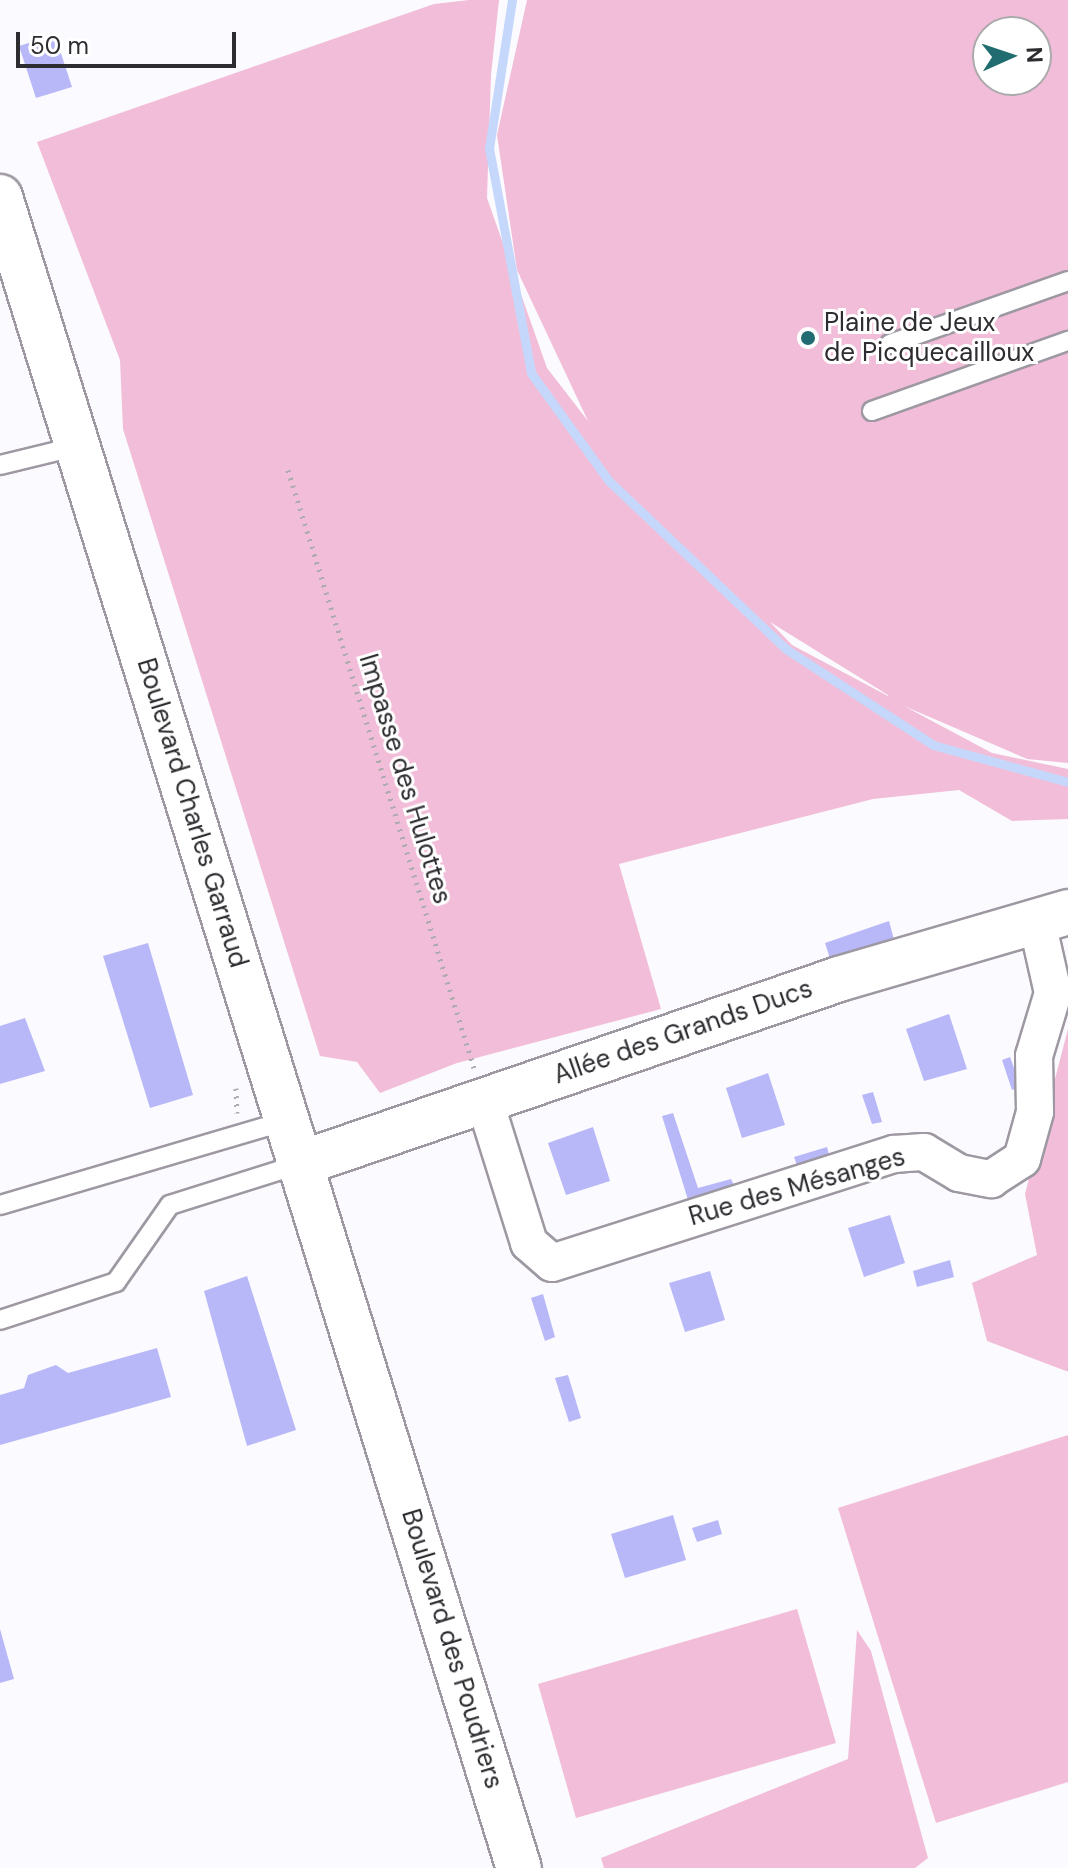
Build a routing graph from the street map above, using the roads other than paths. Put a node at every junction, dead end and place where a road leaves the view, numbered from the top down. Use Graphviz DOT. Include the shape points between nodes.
graph roads {
  1 [pos="0,197"];
  2 [pos="1068,281"];
  3 [pos="1068,341"];
  4 [pos="890,344"];
  5 [pos="872,411"];
  6 [pos="78,446"];
  7 [pos="0,465"];
  8 [pos="1052,917"];
  9 [pos="484,1099"];
  10 [pos="288,1120"];
  11 [pos="302,1163"];
  12 [pos="0,1205"];
  13 [pos="0,1320"];
  14 [pos="385,1430"];
  15 [pos="519,1868"];
  1 -- 6 [label="main road, Boulevard Charles Garraud"];
  2 -- 4 [label="lane"];
  3 -- 5 [label="lane"];
  6 -- 7 [label="lane"];
  6 -- 10 [label="main road, Boulevard Charles Garraud"];
  8 -- 9 [label="main road, Allée des Grands Ducs" via="839,979"];
  8 -- 9 [label="street, Rue des Mésanges" via="1053,993 1034,1056 1035,1112 1022,1159 991,1179 959,1173 924,1152 894,1154 552,1263 529,1243"];
  9 -- 11 [label="main road, Allée des Grands Ducs"];
  10 -- 11 [label="main road, Boulevard Charles Garraud"];
  10 -- 12 [label="lane"];
  11 -- 13 [label="lane" via="170,1205 116,1282"];
  11 -- 14 [label="main road, Boulevard Charles Garraud"];
  14 -- 15 [label="main road, Boulevard des Poudriers"];
}
